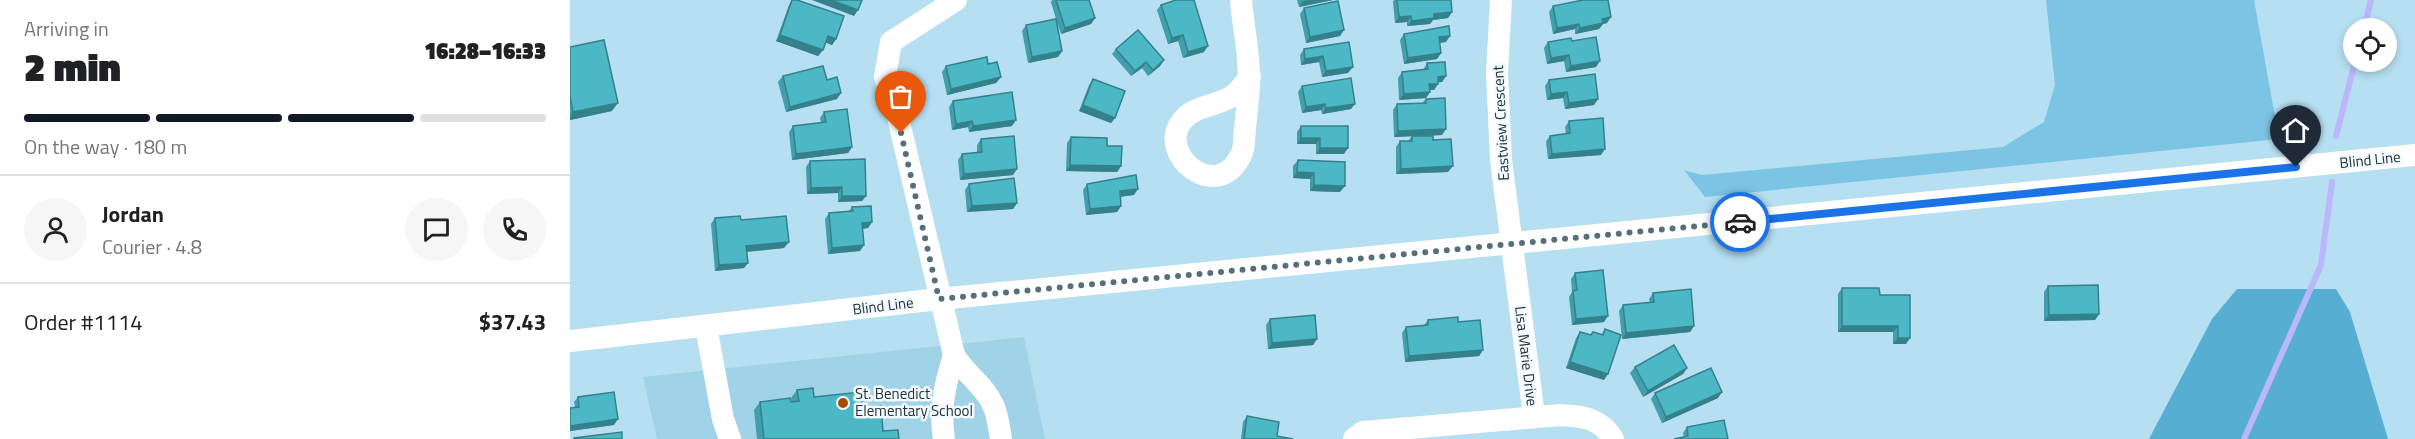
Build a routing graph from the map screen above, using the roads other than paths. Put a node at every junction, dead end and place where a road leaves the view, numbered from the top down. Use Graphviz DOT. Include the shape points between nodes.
graph roads {
  1 [pos="956,0"];
  2 [pos="1240,0"];
  3 [pos="1501,0"];
  4 [pos="1250,77"];
  5 [pos="2415,155"];
  6 [pos="1512,245"];
  7 [pos="939,299"];
  8 [pos="706,326"];
  9 [pos="570,341"];
  10 [pos="954,356"];
  11 [pos="1534,416"];
  12 [pos="730,439"];
  13 [pos="944,439"];
  14 [pos="1001,439"];
  15 [pos="1354,439"];
  16 [pos="1613,439"];
  1 -- 7 [label="street" via="891,42 885,77"];
  2 -- 4 [label="street"];
  3 -- 6 [label="street, Eastview Crescent" via="1497,73 1501,160"];
  5 -- 6 [label="street, Blind Line"];
  6 -- 7 [label="street, Blind Line"];
  6 -- 11 [label="street, Lisa Marie Drive"];
  7 -- 8 [label="street, Blind Line"];
  7 -- 10 [label="street"];
  8 -- 9 [label="street, Blind Line"];
  8 -- 12 [label="street"];
  10 -- 13 [label="street" via="942,401"];
  10 -- 14 [label="street" via="995,408"];
  11 -- 15 [label="street" via="1362,432"];
  11 -- 16 [label="street, Lisa Marie Drive" via="1586,416"];
}
